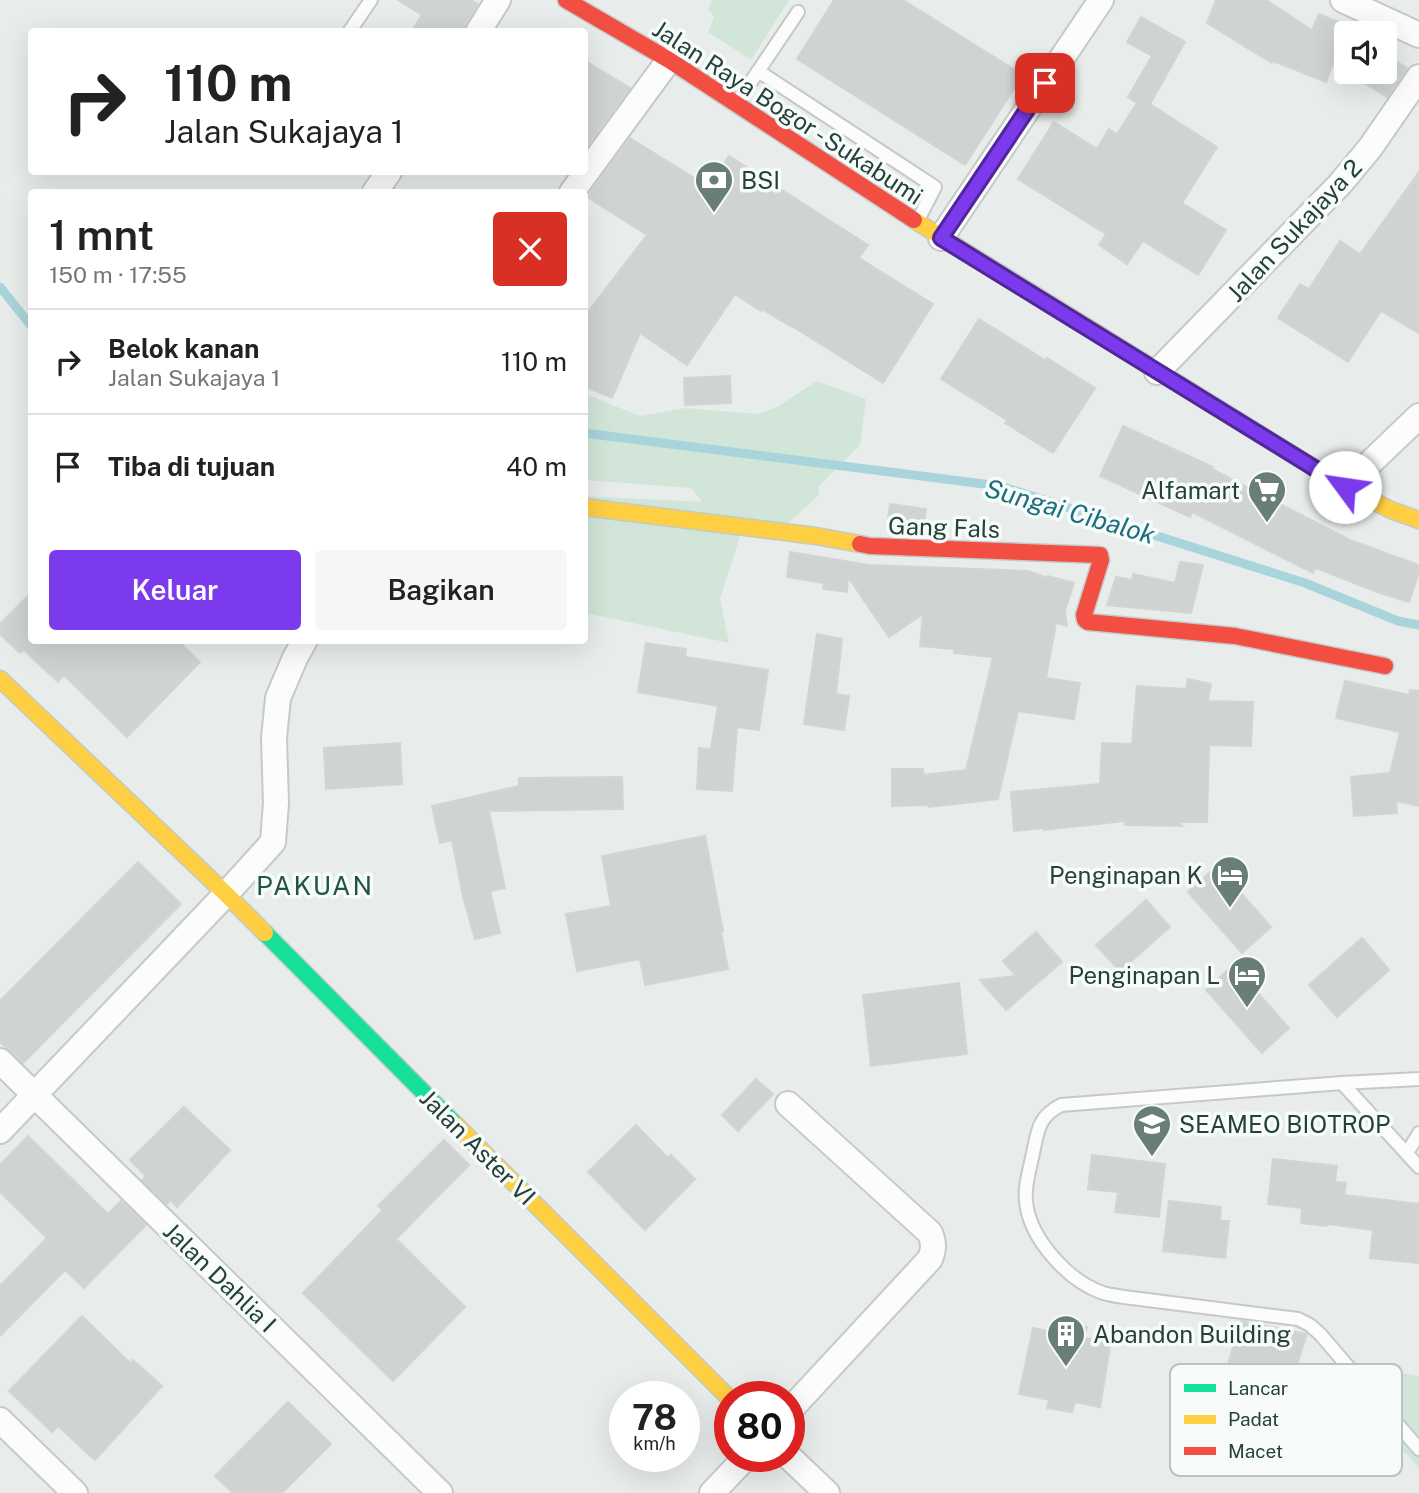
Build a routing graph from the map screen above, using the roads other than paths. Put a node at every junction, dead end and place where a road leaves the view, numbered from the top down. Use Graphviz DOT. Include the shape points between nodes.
graph roads {
  1 [pos="371,0"];
  2 [pos="498,0"];
  3 [pos="566,0"];
  4 [pos="1101,0"];
  5 [pos="1343,0"];
  6 [pos="797,12"];
  7 [pos="352,28"];
  8 [pos="480,28"];
  9 [pos="1419,35"];
  10 [pos="669,60"];
  11 [pos="758,71"];
  12 [pos="1419,77"];
  13 [pos="736,104"];
  14 [pos="588,170"];
  15 [pos="917,222"];
  16 [pos="941,238"];
  17 [pos="1157,372"];
  18 [pos="1419,416"];
  19 [pos="1345,487"];
  20 [pos="588,508"];
  21 [pos="1419,520"];
  22 [pos="304,644"];
  23 [pos="1385,666"];
  24 [pos="0,679"];
  25 [pos="226,894"];
  26 [pos="0,1061"];
  27 [pos="1419,1079"];
  28 [pos="1342,1083"];
  29 [pos="34,1095"];
  30 [pos="788,1104"];
  31 [pos="0,1131"];
  32 [pos="1419,1133"];
  33 [pos="1407,1153"];
  34 [pos="1419,1167"];
  35 [pos="1346,1364"];
  36 [pos="714,1383"];
  37 [pos="805,1394"];
  38 [pos="0,1420"];
  39 [pos="1402,1429"];
  40 [pos="1419,1449"];
  41 [pos="732,1472"];
  42 [pos="805,1472"];
  43 [pos="75,1493"];
  44 [pos="440,1493"];
  45 [pos="712,1493"];
  46 [pos="827,1493"];
  1 -- 7 [label="lane"];
  2 -- 8 [label="street"];
  3 -- 10 [label="main road, Jalan Raya Bogor - Sukabumi"];
  4 -- 16 [label="street"];
  5 -- 9 [label="street"];
  6 -- 11 [label="lane"];
  10 -- 13 [label="main road, Jalan Raya Bogor - Sukabumi"];
  10 -- 14 [label="street"];
  11 -- 13 [label="lane"];
  11 -- 15 [label="lane" via="935,187"];
  12 -- 17 [label="street, Jalan Sukajaya 2" via="1340,184"];
  13 -- 15 [label="main road, Jalan Raya Bogor - Sukabumi"];
  15 -- 16 [label="main road, Jalan Raya Bogor - Sukabumi"];
  16 -- 17 [label="main road, Jalan Raya Bogor - Sukabumi"];
  17 -- 19 [label="main road, Jalan Raya Bogor - Sukabumi"];
  18 -- 19 [label="street"];
  19 -- 21 [label="main road, Jalan Raya Bogor - Sukabumi"];
  20 -- 23 [label="main road, Gang Fals" via="870,546 1100,555 1084,615 1088,622 1234,636"];
  22 -- 25 [label="street" via="278,698 273,842"];
  24 -- 25 [label="main road, Jalan Aster VI"];
  25 -- 29 [label="street"];
  25 -- 36 [label="main road, Jalan Aster VI"];
  26 -- 29 [label="street, Jalan Dahlia I"];
  27 -- 28 [label="lane"];
  28 -- 33 [label="lane"];
  28 -- 35 [label="lane" via="1061,1105 1038,1127 1025,1198 1031,1225 1052,1256 1101,1292 1298,1319 1320,1334"];
  29 -- 31 [label="street"];
  29 -- 44 [label="street, Jalan Dahlia I"];
  30 -- 37 [label="street" via="930,1233 933,1242 930,1259"];
  32 -- 33 [label="lane"];
  33 -- 34 [label="lane"];
  38 -- 43 [label="street"];
  39 -- 40 [label="lane"];
  41 -- 45 [label="street"];
  42 -- 46 [label="street"];
}
